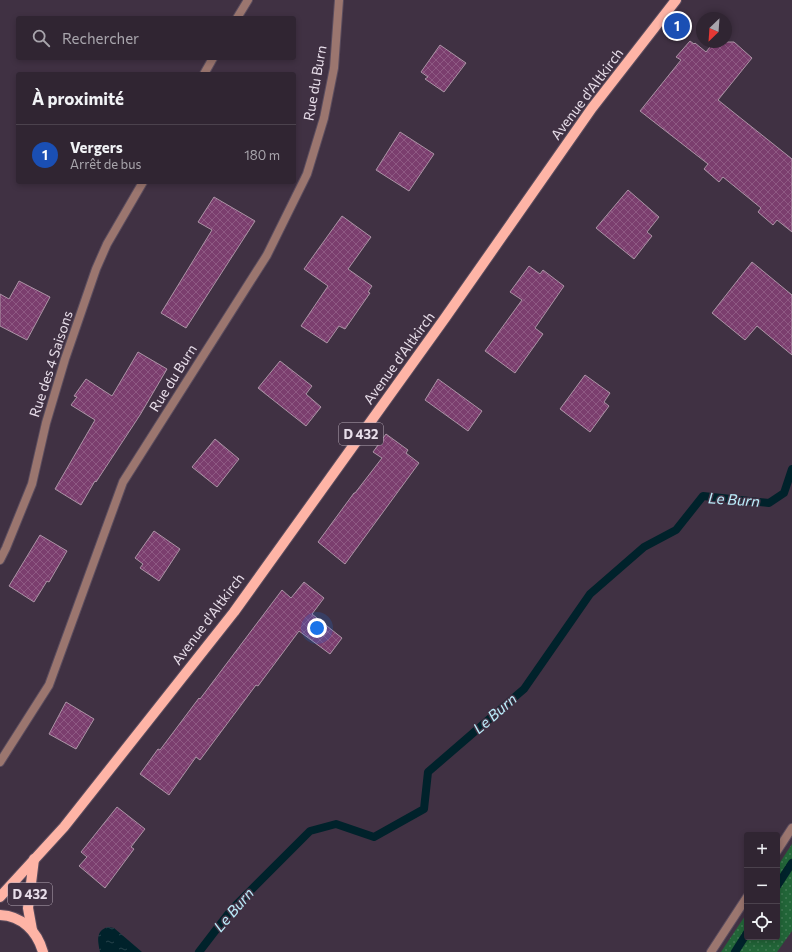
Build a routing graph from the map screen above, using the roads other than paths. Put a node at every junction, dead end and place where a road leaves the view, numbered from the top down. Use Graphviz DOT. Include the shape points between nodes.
graph roads {
  1 [pos="248,0"];
  2 [pos="339,0"];
  3 [pos="676,0"];
  4 [pos="238,16"];
  5 [pos="212,60"];
  6 [pos="205,72"];
  7 [pos="142,184"];
  8 [pos="0,560"];
  9 [pos="0,762"];
  10 [pos="792,828"];
  11 [pos="780,846"];
  12 [pos="34,859"];
  13 [pos="0,897"];
  14 [pos="744,902"];
  15 [pos="0,915"];
  16 [pos="32,930"];
  17 [pos="43,952"];
  18 [pos="712,952"];
  1 -- 4 [label="street"];
  2 -- 9 [label="street, Rue du Burn" via="334,68 324,118 307,174 267,255 122,482 49,685"];
  3 -- 12 [label="main road, Avenue d'Altkirch / D 432" via="592,108 234,612 64,827"];
  5 -- 6 [label="street"];
  7 -- 8 [label="street, Rue des 4 Saisons" via="96,269 65,359 46,423 32,484"];
  10 -- 11 [label="street"];
  12 -- 13 [label="main road, Avenue d'Altkirch / D 432"];
  12 -- 16 [label="main road, D 432" via="28,908"];
  14 -- 18 [label="street"];
  15 -- 16 [label="main road" via="21,921"];
  16 -- 17 [label="main road"];
}
